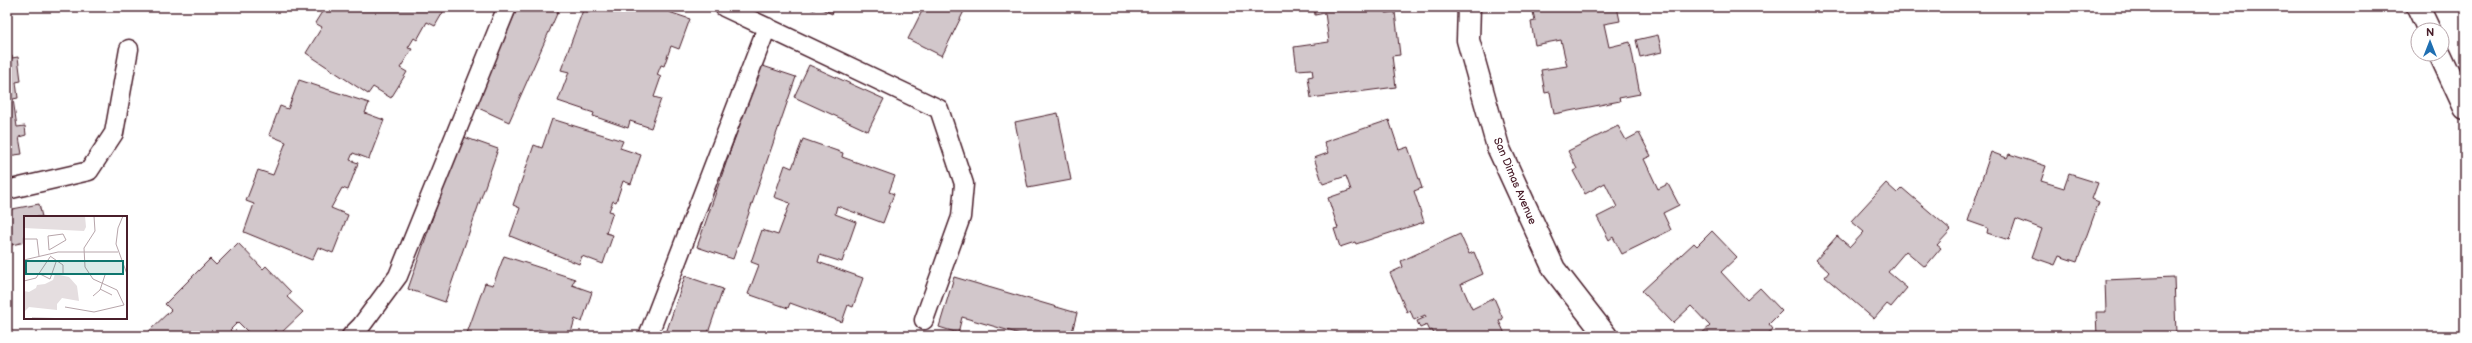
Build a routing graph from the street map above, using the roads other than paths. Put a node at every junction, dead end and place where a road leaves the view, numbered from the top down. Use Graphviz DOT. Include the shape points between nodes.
graph roads {
  1 [pos="507,7"];
  2 [pos="724,7"];
  3 [pos="1469,7"];
  4 [pos="2418,7"];
  5 [pos="2425,22"];
  6 [pos="767,27"];
  7 [pos="129,49"];
  8 [pos="2444,62"];
  9 [pos="2465,108"];
  10 [pos="7,190"];
  11 [pos="924,320"];
  12 [pos="361,333"];
  13 [pos="648,336"];
  14 [pos="1606,336"];
  1 -- 12 [label="lane" via="398,276"];
  2 -- 6 [label="lane"];
  3 -- 14 [label="street, San Dimas Avenue" via="1468,40 1498,146 1554,269"];
  4 -- 5 [label="street"];
  6 -- 11 [label="lane" via="938,109 964,184 961,218"];
  6 -- 13 [label="lane"];
  7 -- 10 [label="lane" via="114,133 89,171"];
  8 -- 9 [label="street"];
}
